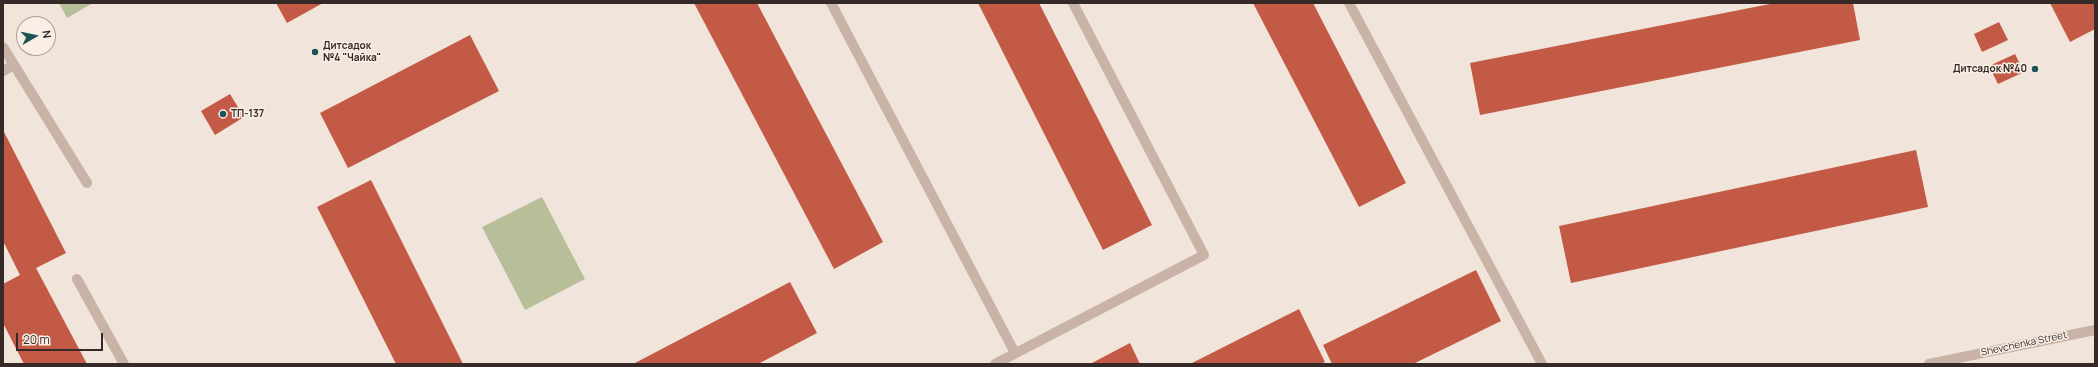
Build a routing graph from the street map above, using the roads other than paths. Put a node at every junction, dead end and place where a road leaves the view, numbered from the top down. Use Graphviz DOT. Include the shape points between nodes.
graph roads {
  1 [pos="831,3"];
  2 [pos="1073,3"];
  3 [pos="1349,3"];
  4 [pos="3,48"];
  5 [pos="14,65"];
  6 [pos="3,71"];
  7 [pos="87,182"];
  8 [pos="77,279"];
  9 [pos="2095,330"];
  10 [pos="1015,353"];
  11 [pos="124,364"];
  12 [pos="995,364"];
  13 [pos="1542,364"];
  14 [pos="1929,364"];
  1 -- 10 [label="street"];
  2 -- 10 [label="street" via="1204,255"];
  3 -- 13 [label="street"];
  4 -- 5 [label="street"];
  5 -- 6 [label="street"];
  5 -- 7 [label="street"];
  8 -- 11 [label="street"];
  9 -- 14 [label="street, Shevchenka Street"];
  10 -- 12 [label="street"];
}
